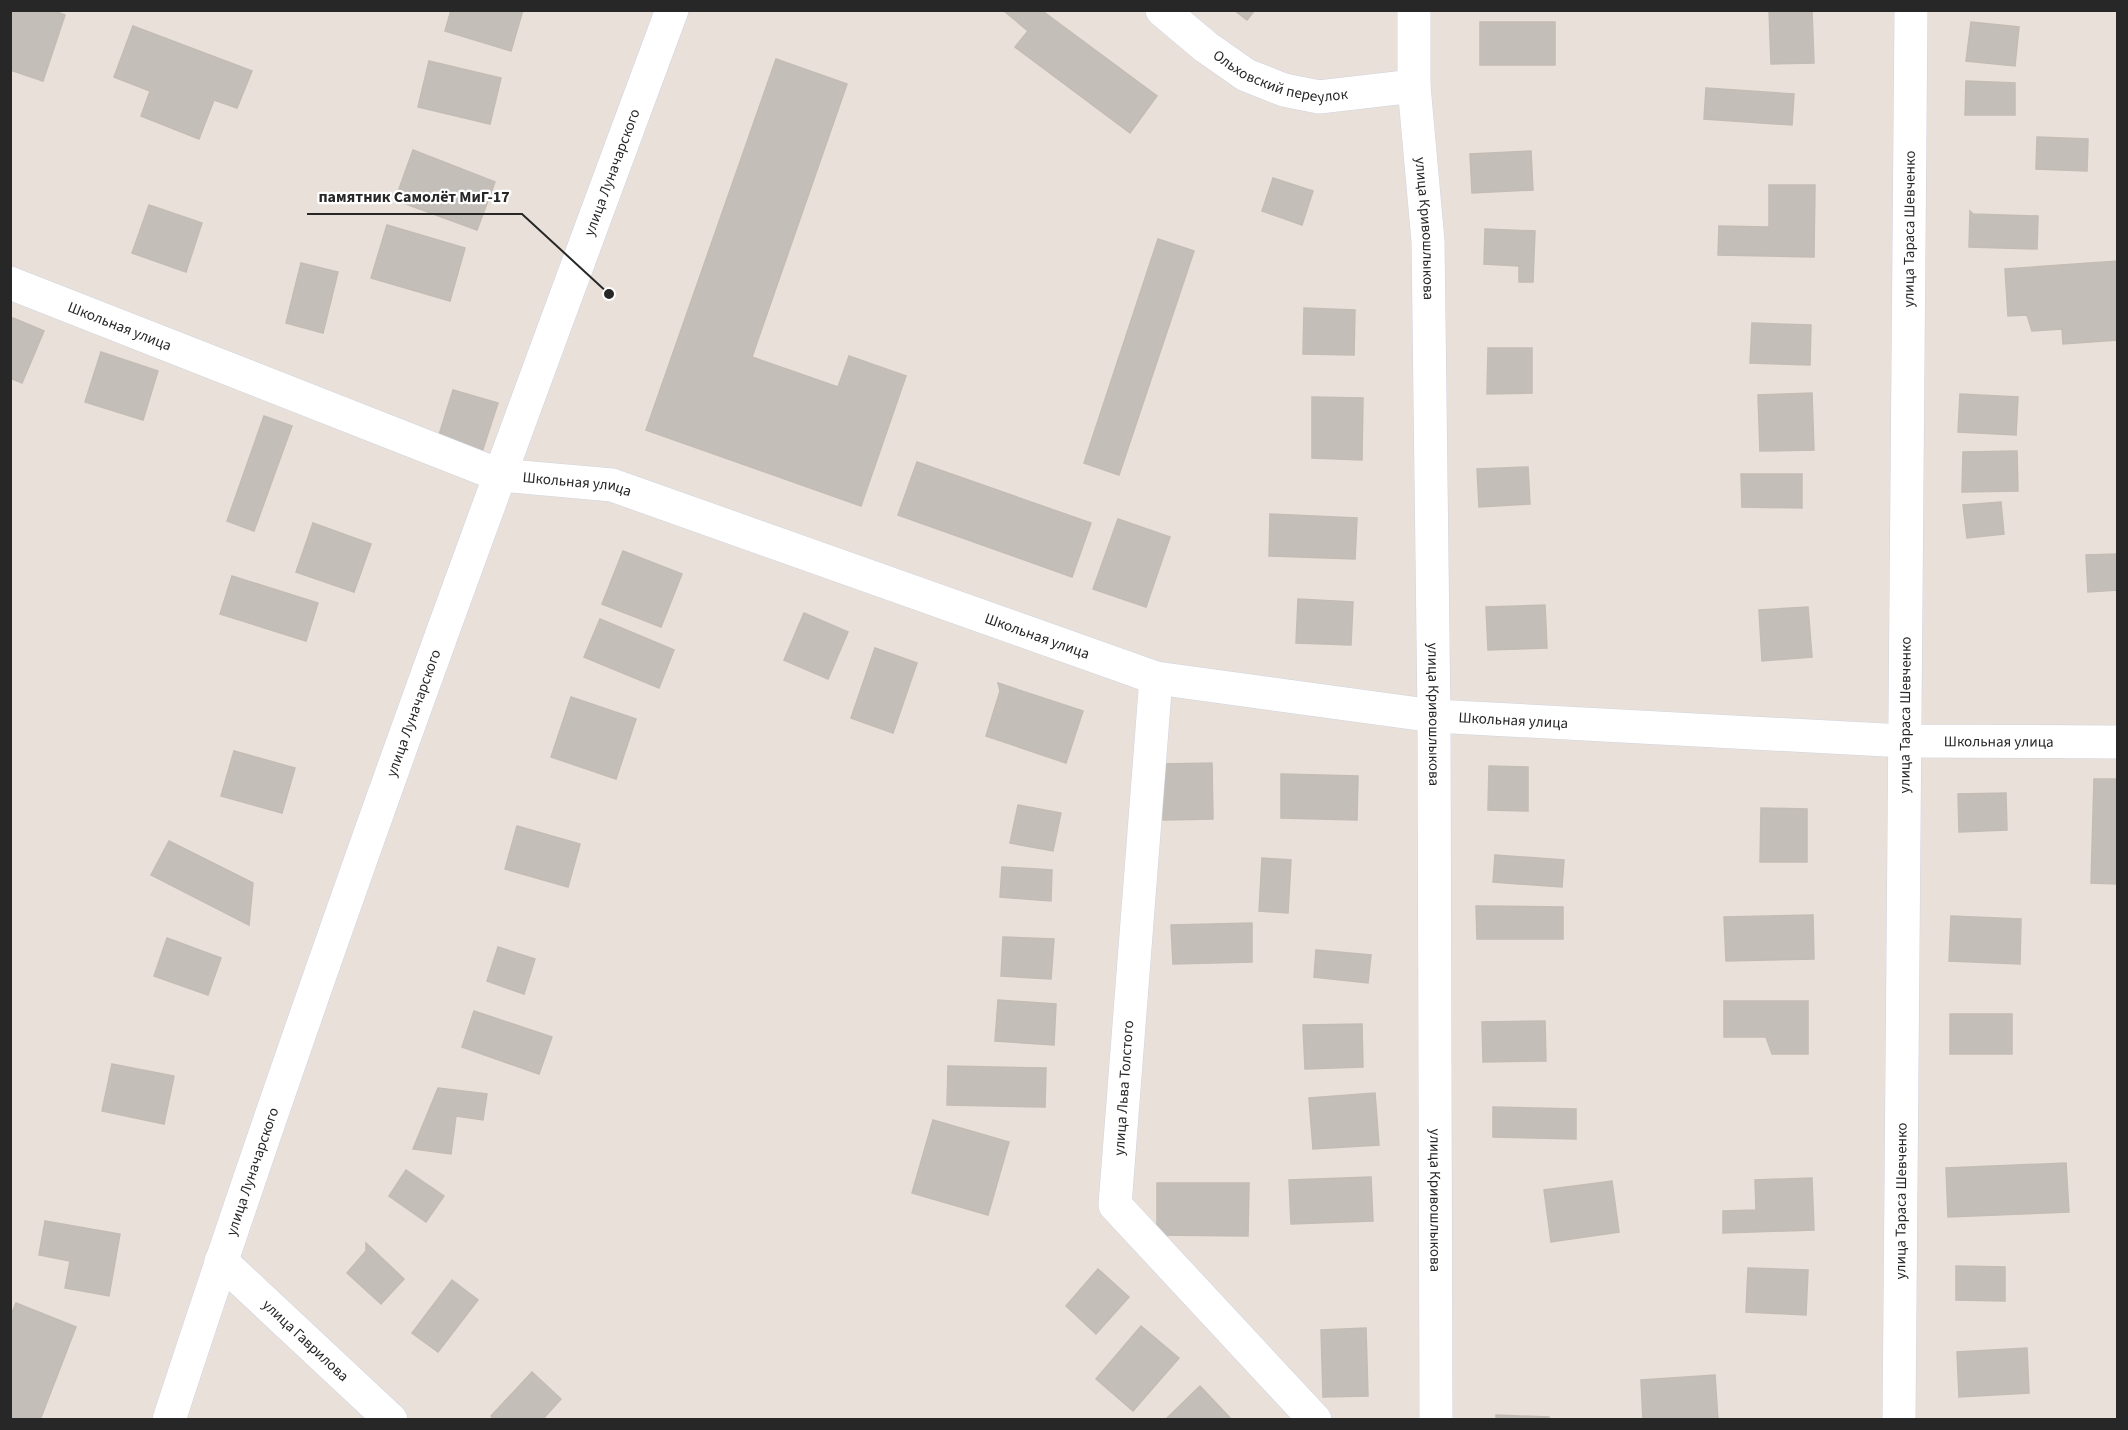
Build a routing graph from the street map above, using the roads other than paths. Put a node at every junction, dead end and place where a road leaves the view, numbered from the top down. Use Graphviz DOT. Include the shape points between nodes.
graph roads {
  1 [pos="672,10"];
  2 [pos="1162,10"];
  3 [pos="1414,10"];
  4 [pos="1911,10"];
  5 [pos="1414,86"];
  6 [pos="10,283"];
  7 [pos="499,476"];
  8 [pos="1156,678"];
  9 [pos="1434,716"];
  10 [pos="1904,741"];
  11 [pos="2118,742"];
  12 [pos="221,1261"];
  13 [pos="169,1419"];
  14 [pos="391,1419"];
  15 [pos="1315,1419"];
  16 [pos="1436,1419"];
  17 [pos="1899,1419"];
  1 -- 7 [label="street, улица Луначарского"];
  2 -- 5 [label="street, Ольховский переулок" via="1246,75 1284,90 1319,97"];
  3 -- 5 [label="street, улица Кривошлыкова"];
  4 -- 10 [label="street, улица Тараса Шевченко"];
  5 -- 9 [label="street, улица Кривошлыкова" via="1428,241"];
  6 -- 7 [label="street, Школьная улица"];
  7 -- 8 [label="street, Школьная улица" via="612,485"];
  7 -- 12 [label="street, улица Луначарского"];
  8 -- 9 [label="street, Школьная улица"];
  8 -- 15 [label="street, улица Льва Толстого" via="1115,1205"];
  9 -- 10 [label="street, Школьная улица"];
  9 -- 16 [label="street, улица Кривошлыкова"];
  10 -- 11 [label="street, Школьная улица"];
  10 -- 17 [label="street, улица Тараса Шевченко"];
  12 -- 13 [label="street, улица Луначарского"];
  12 -- 14 [label="street, улица Гаврилова"];
}
